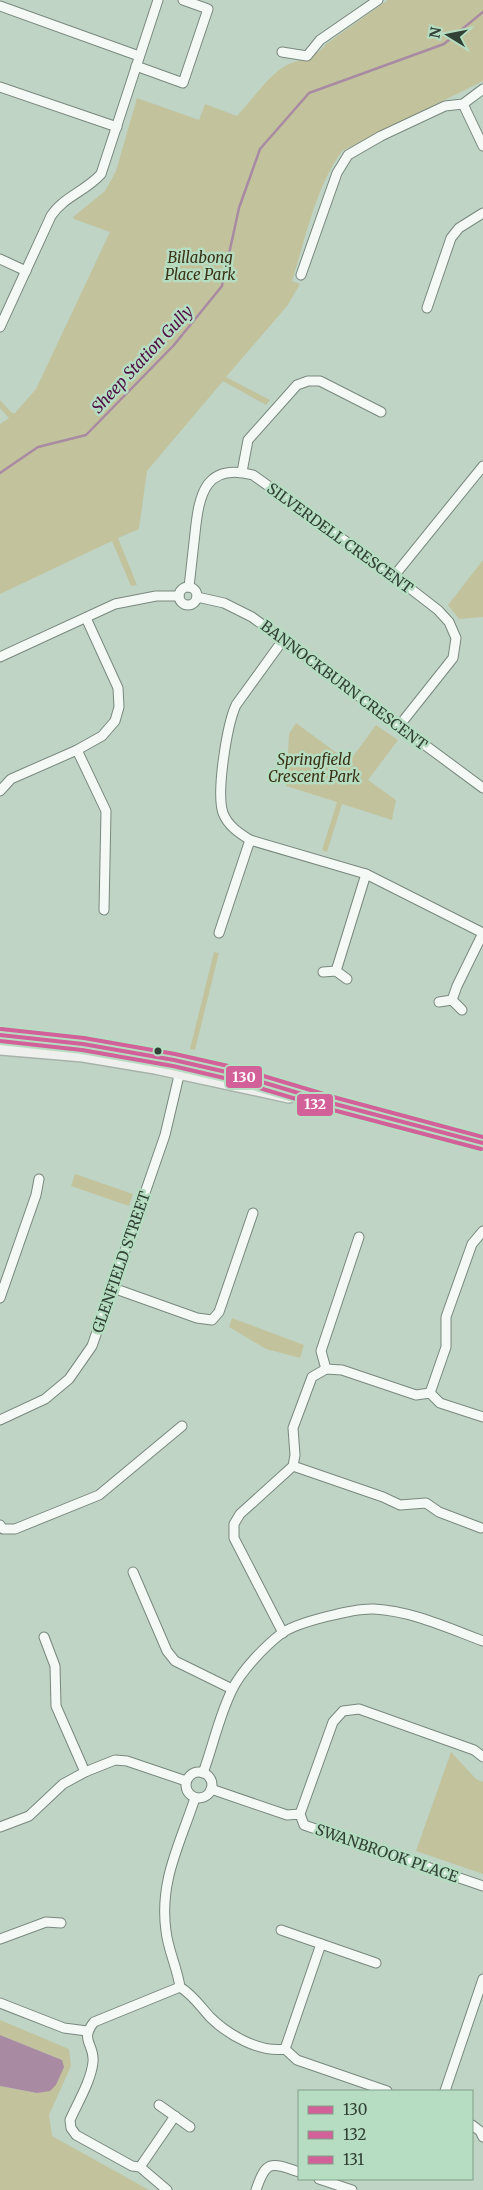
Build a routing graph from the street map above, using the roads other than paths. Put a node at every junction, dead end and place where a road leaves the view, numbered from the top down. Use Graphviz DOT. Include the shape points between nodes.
graph roads {
  1 [pos="158,0"];
  2 [pos="183,0"];
  3 [pos="378,0"];
  4 [pos="0,6"];
  5 [pos="282,52"];
  6 [pos="139,56"];
  7 [pos="136,66"];
  8 [pos="0,87"];
  9 [pos="483,89"];
  10 [pos="463,104"];
  11 [pos="117,127"];
  12 [pos="483,146"];
  13 [pos="483,212"];
  14 [pos="0,259"];
  15 [pos="26,271"];
  16 [pos="301,275"];
  17 [pos="427,308"];
  18 [pos="0,327"];
  19 [pos="381,412"];
  20 [pos="483,466"];
  21 [pos="242,472"];
  22 [pos="394,576"];
  23 [pos="190,587"];
  24 [pos="178,596"];
  25 [pos="197,597"];
  26 [pos="86,618"];
  27 [pos="283,640"];
  28 [pos="0,657"];
  29 [pos="400,726"];
  30 [pos="77,750"];
  31 [pos="483,788"];
  32 [pos="0,791"];
  33 [pos="250,840"];
  34 [pos="366,874"];
  35 [pos="104,910"];
  36 [pos="219,933"];
  37 [pos="483,933"];
  38 [pos="336,971"];
  39 [pos="323,972"];
  40 [pos="348,979"];
  41 [pos="452,1000"];
  42 [pos="439,1002"];
  43 [pos="462,1010"];
  44 [pos="0,1035"];
  45 [pos="0,1049"];
  46 [pos="181,1068"];
  47 [pos="483,1143"];
  48 [pos="39,1179"];
  49 [pos="253,1213"];
  50 [pos="483,1231"];
  51 [pos="359,1237"];
  52 [pos="113,1288"];
  53 [pos="0,1298"];
  54 [pos="326,1368"];
  55 [pos="430,1394"];
  56 [pos="483,1417"];
  57 [pos="0,1420"];
  58 [pos="182,1426"];
  59 [pos="293,1466"];
  60 [pos="0,1525"];
  61 [pos="481,1528"];
  62 [pos="133,1572"];
  63 [pos="283,1632"];
  64 [pos="44,1637"];
  65 [pos="483,1641"];
  66 [pos="232,1689"];
  67 [pos="483,1757"];
  68 [pos="85,1772"];
  69 [pos="203,1773"];
  70 [pos="186,1781"];
  71 [pos="211,1790"];
  72 [pos="195,1798"];
  73 [pos="300,1814"];
  74 [pos="0,1826"];
  75 [pos="483,1886"];
  76 [pos="61,1923"];
  77 [pos="281,1930"];
  78 [pos="0,1939"];
  79 [pos="320,1944"];
  80 [pos="376,1963"];
  81 [pos="483,1979"];
  82 [pos="180,1986"];
  83 [pos="0,2003"];
  84 [pos="88,2031"];
  85 [pos="285,2049"];
  86 [pos="384,2090"];
  87 [pos="445,2090"];
  88 [pos="159,2104"];
  89 [pos="175,2116"];
  90 [pos="473,2126"];
  91 [pos="190,2127"];
  92 [pos="483,2138"];
  93 [pos="140,2167"];
  94 [pos="298,2172"];
  95 [pos="322,2180"];
  96 [pos="167,2190"];
  97 [pos="256,2190"];
  98 [pos="352,2190"];
  1 -- 6 [label="street"];
  2 -- 7 [label="street" via="208,10 183,83"];
  3 -- 5 [label="street" via="320,40 307,56"];
  4 -- 6 [label="street"];
  6 -- 7 [label="street"];
  7 -- 11 [label="street"];
  8 -- 11 [label="street"];
  9 -- 10 [label="street"];
  10 -- 12 [label="street"];
  10 -- 16 [label="street" via="445,106 348,155 337,172"];
  11 -- 15 [label="street" via="101,174 91,185 58,205"];
  13 -- 17 [label="street" via="459,228 451,238"];
  14 -- 15 [label="street"];
  15 -- 18 [label="street"];
  19 -- 21 [label="street" via="320,381 297,385 248,440"];
  20 -- 22 [label="street"];
  21 -- 22 [label="street, SILVERDELL CRESCENT" via="253,474"];
  21 -- 23 [label="street" via="227,472 204,488 198,502"];
  22 -- 29 [label="street, SILVERDELL CRESCENT" via="438,610 449,622 456,638 453,658"];
  23 -- 24 [label="street" via="182,589"];
  23 -- 25 [label="street" via="196,591"];
  24 -- 25 [label="street" via="186,605 194,603"];
  24 -- 26 [label="street" via="140,598 115,604"];
  25 -- 27 [label="street, BANNOCKBURN CRESCENT" via="238,609"];
  26 -- 28 [label="street"];
  26 -- 30 [label="street" via="118,688 119,707 115,721 102,736"];
  27 -- 29 [label="street, BANNOCKBURN CRESCENT"];
  27 -- 33 [label="street" via="236,705 228,727 220,797 223,813 238,833"];
  29 -- 31 [label="street, BANNOCKBURN CRESCENT"];
  30 -- 32 [label="street" via="12,779"];
  30 -- 35 [label="street" via="106,812"];
  33 -- 34 [label="street"];
  33 -- 36 [label="street"];
  34 -- 37 [label="street"];
  34 -- 38 [label="street"];
  37 -- 41 [label="street"];
  38 -- 39 [label="street"];
  38 -- 40 [label="street"];
  41 -- 42 [label="street"];
  41 -- 43 [label="street"];
  44 -- 46 [label="main road" via="106,1047"];
  45 -- 46 [label="main road"];
  46 -- 47 [label="main road" via="286,1097 335,1104"];
  46 -- 52 [label="street, GLENFIELD STREET" via="165,1135"];
  48 -- 53 [label="street"];
  49 -- 52 [label="street" via="219,1312 212,1320 197,1318"];
  50 -- 55 [label="street" via="472,1244 446,1317 446,1347"];
  51 -- 54 [label="street" via="320,1352"];
  52 -- 57 [label="street, GLENFIELD STREET" via="92,1346 74,1374 45,1399"];
  54 -- 55 [label="street" via="342,1370 416,1395"];
  54 -- 59 [label="street" via="312,1377 293,1428"];
  55 -- 56 [label="street" via="440,1403"];
  58 -- 60 [label="street" via="100,1495 15,1529 3,1529"];
  59 -- 61 [label="street" via="394,1504 426,1503 438,1512"];
  59 -- 63 [label="street" via="240,1514 234,1524 234,1538"];
  62 -- 66 [label="street" via="167,1651 175,1661"];
  63 -- 65 [label="street" via="338,1614 372,1609 407,1614"];
  63 -- 66 [label="street" via="254,1660"];
  64 -- 68 [label="street" via="56,1666 56,1706"];
  66 -- 69 [label="street"];
  67 -- 73 [label="street" via="474,1750 359,1709 343,1711 333,1722"];
  68 -- 70 [label="street" via="115,1760 127,1761"];
  68 -- 74 [label="street" via="64,1784 29,1816"];
  69 -- 70 [label="street" via="195,1773"];
  69 -- 71 [label="street" via="209,1778"];
  70 -- 72 [label="street" via="186,1789"];
  71 -- 72 [label="street" via="203,1798"];
  71 -- 73 [label="street, SWANBROOK PLACE" via="287,1815"];
  72 -- 82 [label="street" via="172,1862 164,1897 166,1934"];
  73 -- 75 [label="street, SWANBROOK PLACE" via="304,1825"];
  76 -- 78 [label="street" via="46,1922"];
  77 -- 79 [label="street"];
  79 -- 80 [label="street"];
  79 -- 85 [label="street"];
  81 -- 87 [label="street"];
  82 -- 84 [label="street" via="94,2022"];
  82 -- 85 [label="street" via="228,2031 267,2049"];
  83 -- 84 [label="street" via="64,2028"];
  84 -- 93 [label="street" via="94,2059 70,2120 71,2128 76,2135 132,2166"];
  85 -- 86 [label="street" via="297,2060"];
  88 -- 89 [label="street"];
  89 -- 91 [label="street"];
  89 -- 93 [label="street"];
  90 -- 92 [label="street"];
  93 -- 96 [label="street"];
  94 -- 97 [label="street" via="278,2165 270,2166 262,2172"];
  95 -- 98 [label="street"];
}
